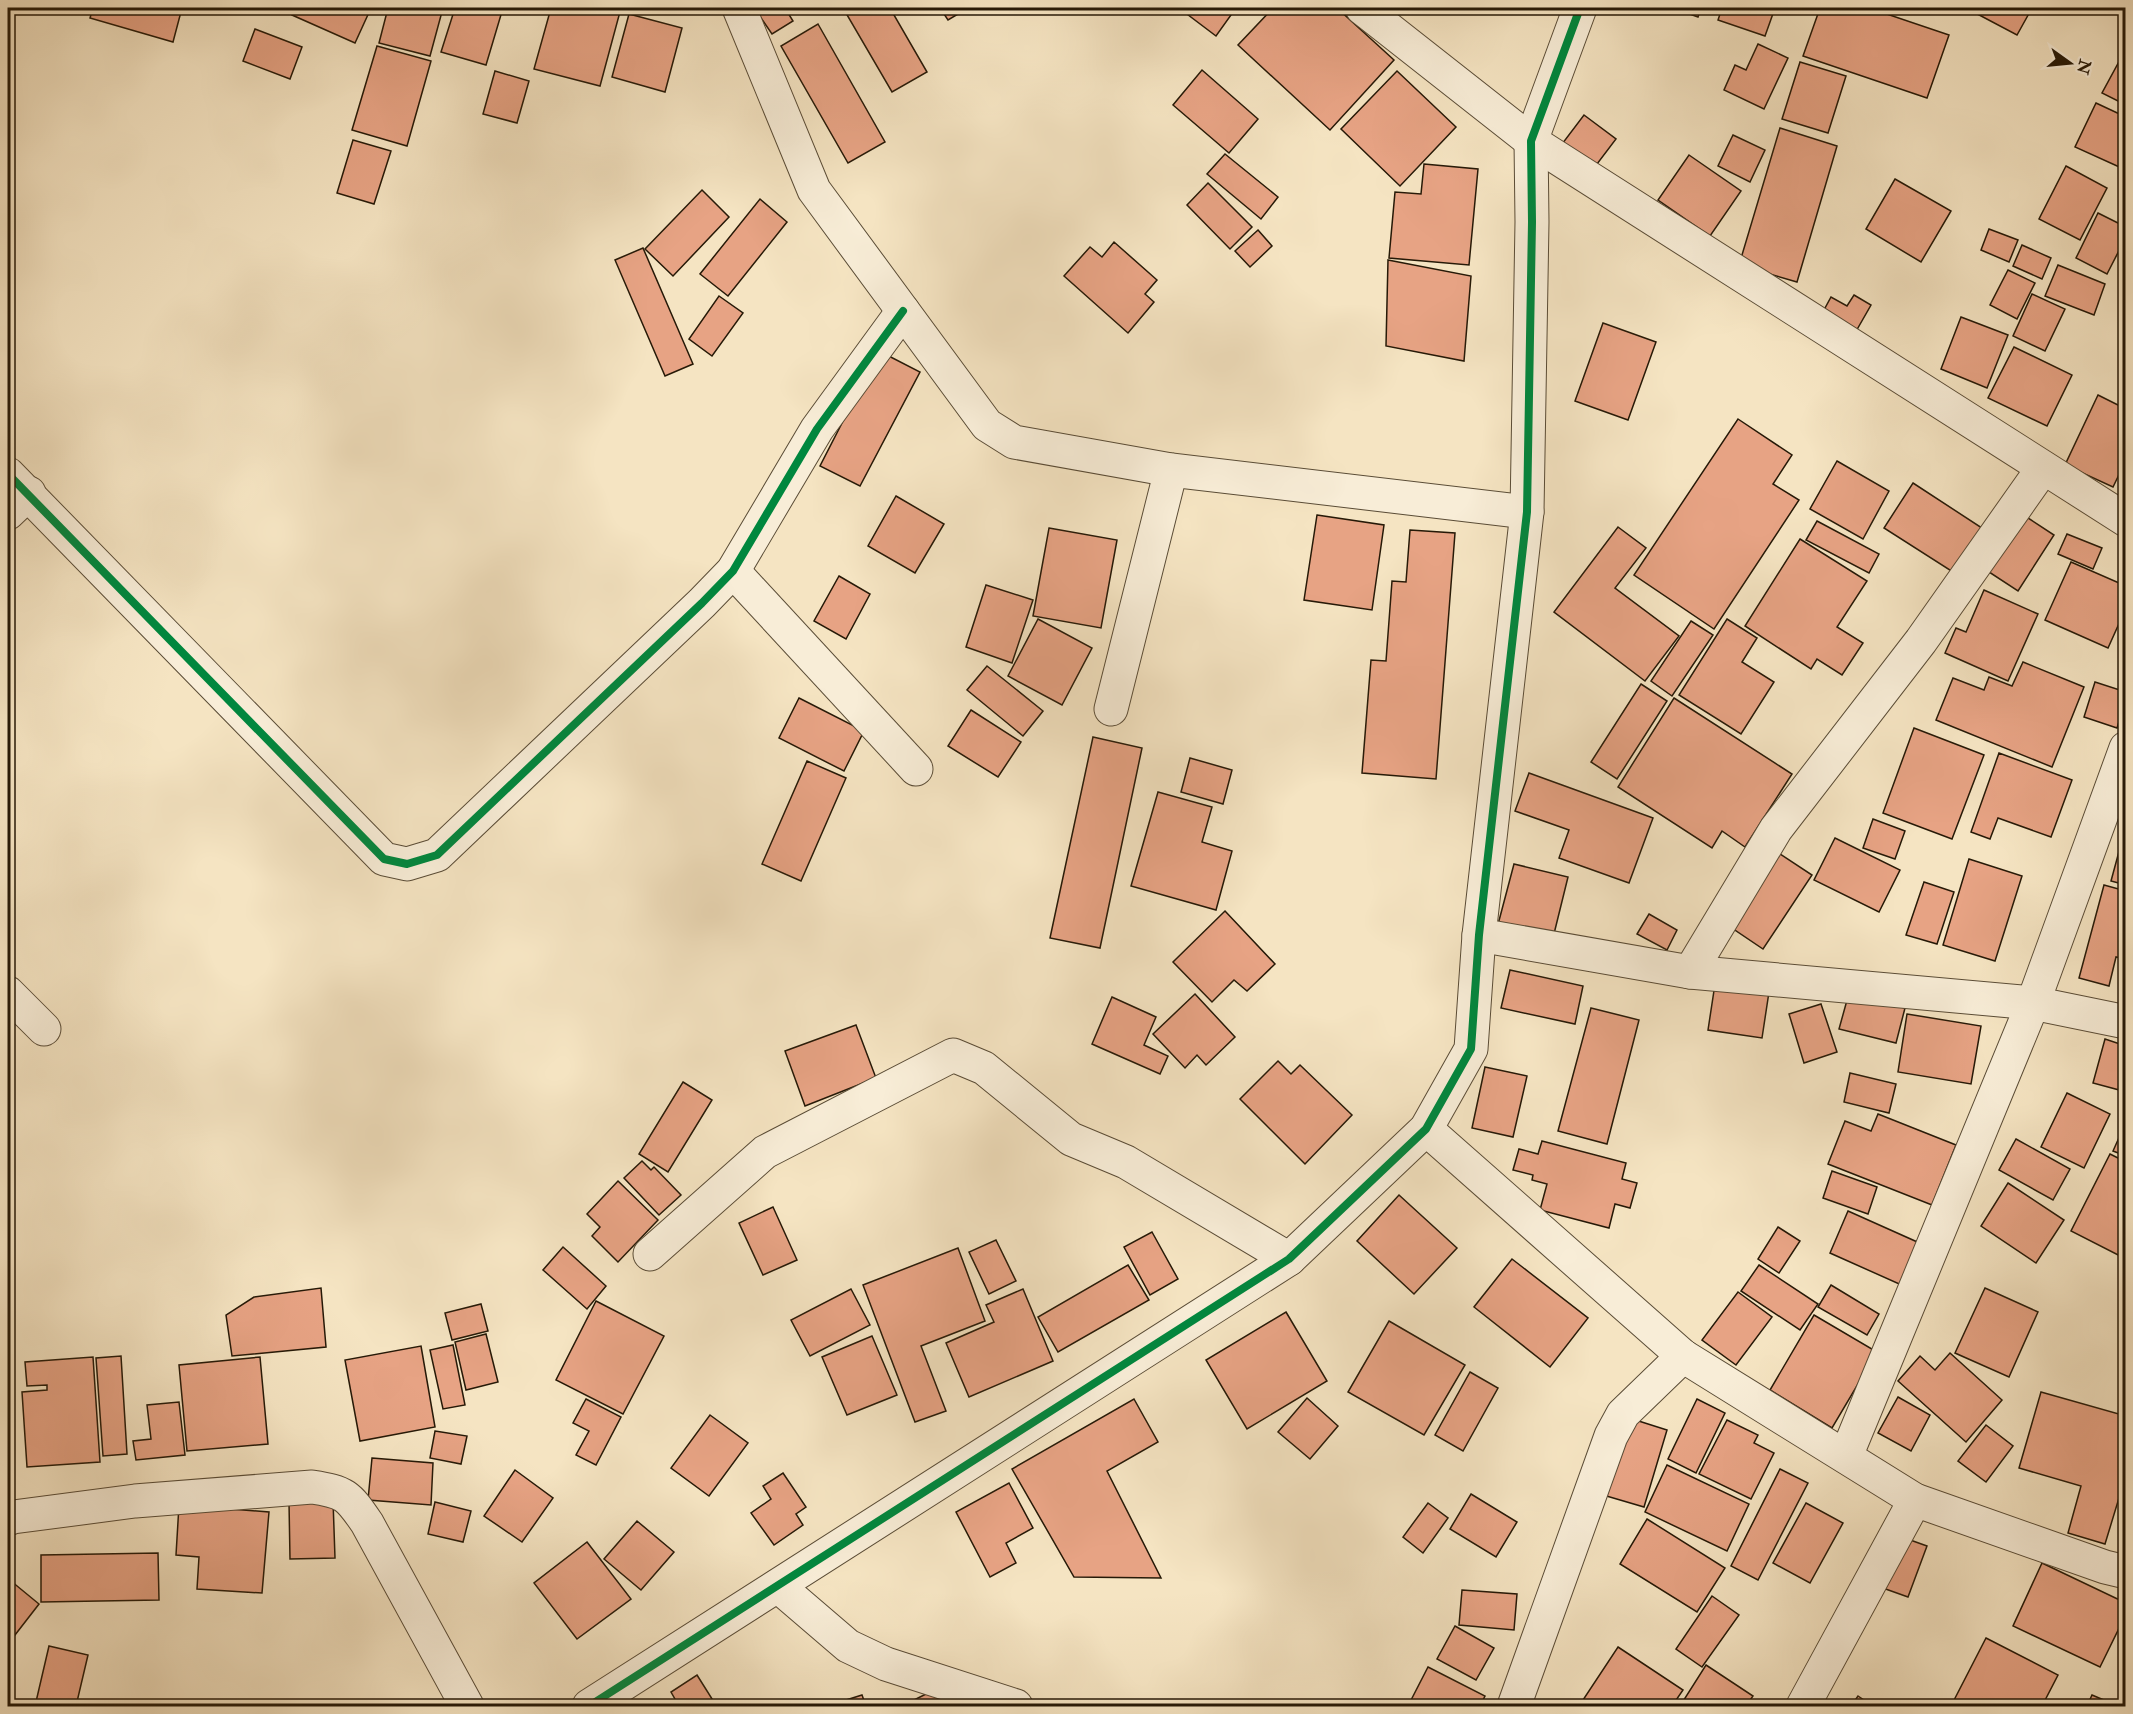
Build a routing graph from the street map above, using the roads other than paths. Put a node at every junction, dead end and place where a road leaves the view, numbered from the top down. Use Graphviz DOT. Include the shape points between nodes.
graph roads {
  1 [pos="739,8"];
  2 [pos="1362,8"];
  3 [pos="1580,8"];
  4 [pos="1531,141"];
  5 [pos="903,311"];
  6 [pos="2043,468"];
  7 [pos="1170,470"];
  8 [pos="15,493"];
  9 [pos="1527,512"];
  10 [pos="2126,520"];
  11 [pos="733,571"];
  12 [pos="1111,709"];
  13 [pos="2126,748"];
  14 [pos="916,769"];
  15 [pos="1479,934"];
  16 [pos="1690,972"];
  17 [pos="8,993"];
  18 [pos="2033,1003"];
  19 [pos="2126,1022"];
  20 [pos="44,1029"];
  21 [pos="1426,1129"];
  22 [pos="650,1254"];
  23 [pos="1289,1259"];
  24 [pos="1683,1356"];
  25 [pos="1846,1456"];
  26 [pos="1915,1500"];
  27 [pos="8,1519"];
  28 [pos="2126,1572"];
  29 [pos="778,1586"];
  30 [pos="467,1707"];
  31 [pos="589,1707"];
  32 [pos="1016,1707"];
  33 [pos="1514,1707"];
  34 [pos="1803,1707"];
  1 -- 5 [label="street" via="814,190"];
  2 -- 4 [label="street"];
  3 -- 4 [label="street"];
  4 -- 6 [label="street"];
  4 -- 9 [label="street"];
  5 -- 7 [label="street" via="987,425 1014,442"];
  5 -- 11 [label="street" via="817,429"];
  6 -- 10 [label="street"];
  6 -- 16 [label="street" via="1921,642 1776,829"];
  7 -- 9 [label="street"];
  7 -- 12 [label="street"];
  8 -- 11 [label="street" via="384,859 407,864 437,855"];
  9 -- 15 [label="street"];
  11 -- 14 [label="street"];
  13 -- 18 [label="street"];
  15 -- 16 [label="street"];
  15 -- 21 [label="street" via="1471,1049"];
  16 -- 18 [label="street"];
  17 -- 20 [label="street"];
  18 -- 19 [label="street"];
  18 -- 25 [label="street"];
  21 -- 23 [label="street"];
  21 -- 24 [label="street"];
  22 -- 23 [label="street" via="765,1152 953,1055 984,1068 1071,1138 1126,1162"];
  23 -- 29 [label="street"];
  24 -- 25 [label="street"];
  24 -- 33 [label="street" via="1623,1414 1611,1436"];
  25 -- 26 [label="street"];
  26 -- 28 [label="street"];
  26 -- 34 [label="street"];
  27 -- 30 [label="street" via="135,1501 312,1487 339,1491 367,1523"];
  29 -- 31 [label="street"];
  29 -- 32 [label="street" via="849,1646 886,1664"];
}
